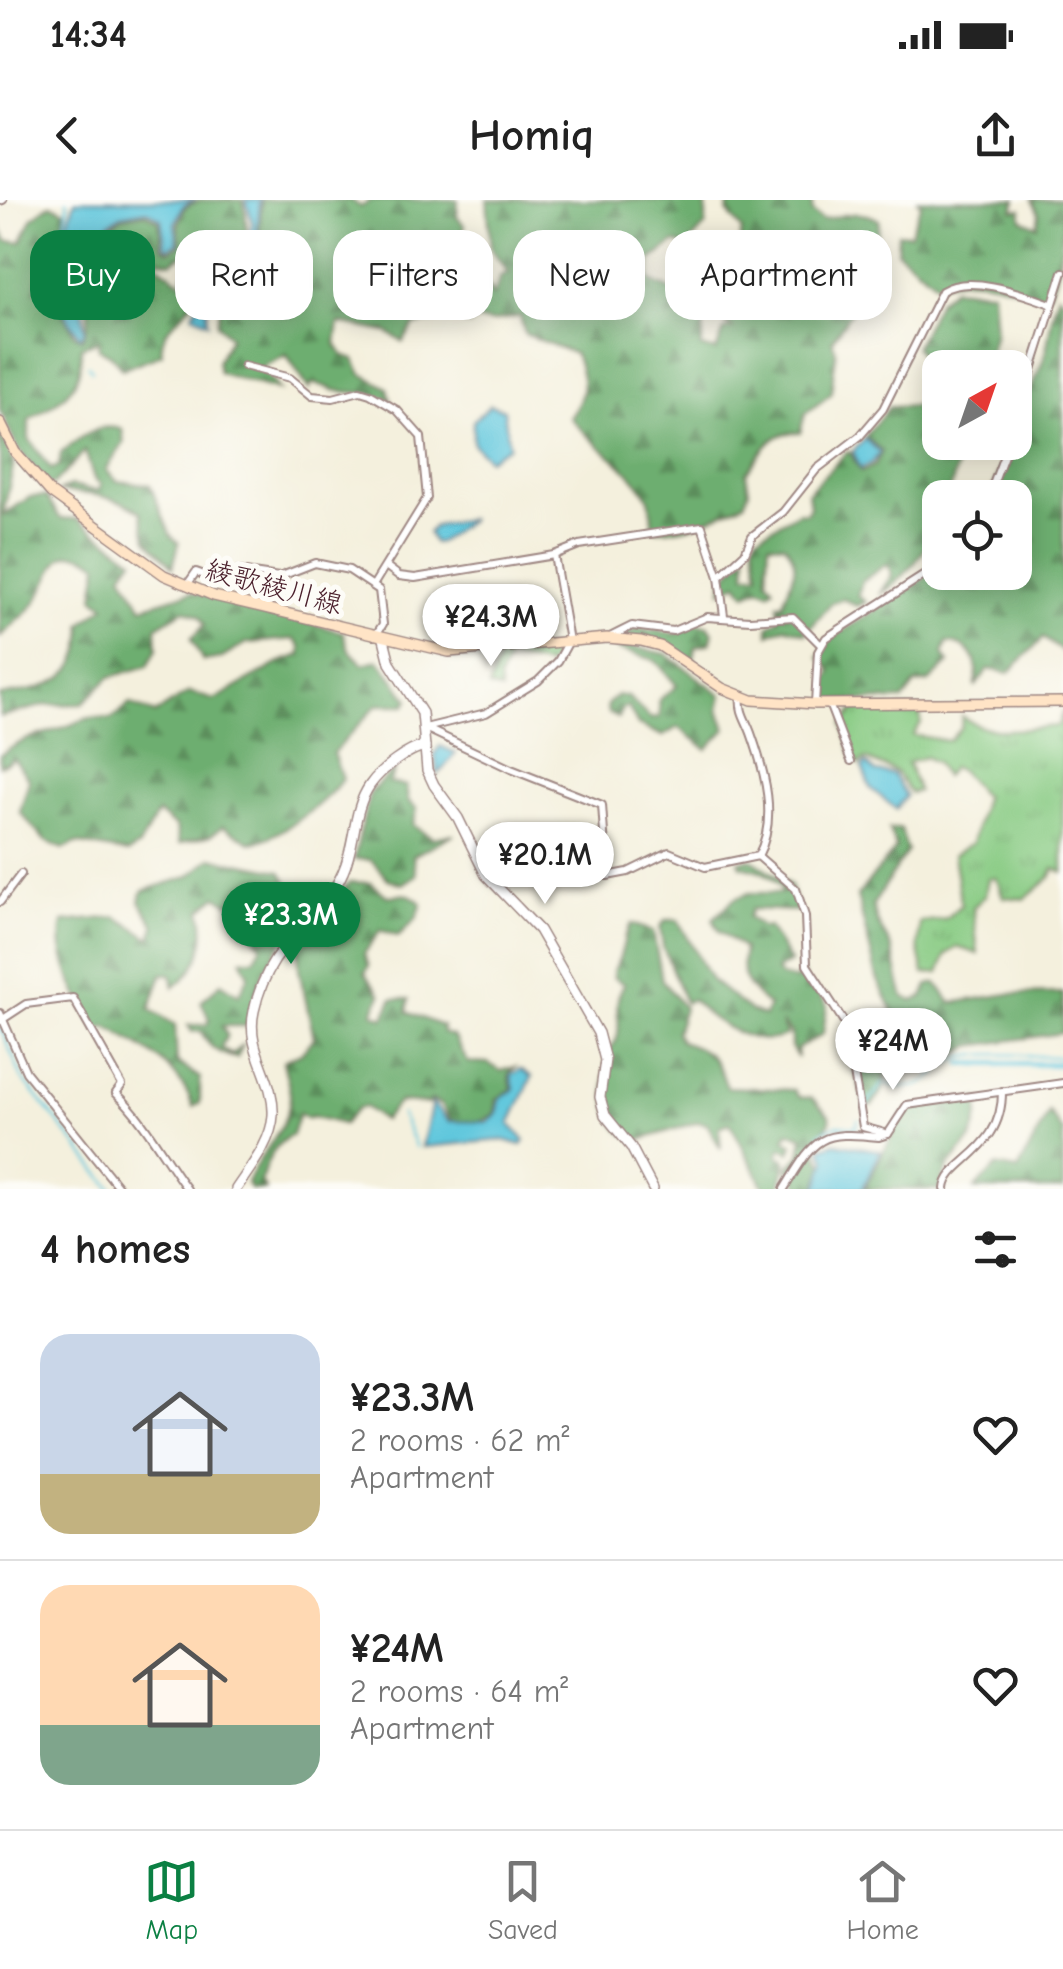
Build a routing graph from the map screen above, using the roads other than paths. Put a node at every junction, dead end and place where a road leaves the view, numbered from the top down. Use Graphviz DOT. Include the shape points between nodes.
graph roads {
  1 [pos="1063,272"];
  2 [pos="1051,304"];
  3 [pos="244,366"];
  4 [pos="1032,367"];
  5 [pos="0,422"];
  6 [pos="554,555"];
  7 [pos="387,567"];
  8 [pos="719,577"];
  9 [pos="922,577"];
  10 [pos="374,584"];
  11 [pos="186,586"];
  12 [pos="724,616"];
  13 [pos="380,638"];
  14 [pos="607,638"];
  15 [pos="569,641"];
  16 [pos="821,645"];
  17 [pos="741,696"];
  18 [pos="1063,702"];
  19 [pos="815,704"];
  20 [pos="829,704"];
  21 [pos="425,728"];
  22 [pos="425,746"];
  23 [pos="851,761"];
  24 [pos="758,856"];
  25 [pos="21,874"];
  26 [pos="0,902"];
  27 [pos="1,1018"];
  28 [pos="1063,1083"];
  29 [pos="1002,1091"];
  30 [pos="888,1134"];
  31 [pos="120,1189"];
  32 [pos="188,1189"];
  33 [pos="236,1189"];
  34 [pos="653,1189"];
  35 [pos="784,1189"];
  36 [pos="945,1189"];
  1 -- 2 [label="street"];
  2 -- 4 [label="street"];
  2 -- 8 [label="street" via="1005,289 951,285 942,291 883,409 817,469"];
  3 -- 7 [label="street" via="290,378 312,396 360,391 412,422 424,446 427,498"];
  5 -- 11 [label="main road, 綾歌綾川線" via="15,452 51,494"];
  6 -- 7 [label="street" via="414,578"];
  6 -- 8 [label="street" via="579,545 702,526"];
  6 -- 15 [label="street"];
  7 -- 10 [label="street"];
  8 -- 12 [label="street"];
  9 -- 16 [label="street"];
  10 -- 11 [label="street" via="316,563 268,578 239,571 215,580 196,572"];
  10 -- 13 [label="street" via="382,596"];
  11 -- 13 [label="main road, 綾歌綾川線"];
  12 -- 14 [label="street" via="673,631 632,626"];
  12 -- 16 [label="street" via="793,617"];
  13 -- 15 [label="main road, 綾歌綾川線" via="468,652"];
  13 -- 21 [label="street"];
  14 -- 15 [label="main road, 綾歌綾川線"];
  14 -- 17 [label="main road, 綾歌綾川線" via="660,646"];
  15 -- 21 [label="street" via="538,681 486,714"];
  16 -- 19 [label="street"];
  17 -- 19 [label="main road, 綾歌綾川線"];
  17 -- 24 [label="street" via="770,809"];
  18 -- 20 [label="main road, 綾歌綾川線"];
  19 -- 20 [label="main road, 綾歌綾川線"];
  20 -- 23 [label="street"];
  21 -- 22 [label="street"];
  21 -- 24 [label="street" via="602,805 607,876 669,852 705,867"];
  22 -- 33 [label="street" via="371,784 340,880 282,945 264,976 251,1028 273,1116"];
  22 -- 34 [label="street" via="427,770 480,865 539,930 598,1033 605,1115"];
  24 -- 30 [label="street" via="796,889 805,916 807,965 846,1026 864,1128"];
  25 -- 26 [label="street"];
  27 -- 31 [label="street" via="26,1072"];
  27 -- 32 [label="street" via="26,1004 73,998 122,1086 116,1092"];
  28 -- 29 [label="street"];
  29 -- 30 [label="street" via="907,1105"];
  29 -- 36 [label="street" via="998,1126"];
  30 -- 35 [label="street" via="822,1137"];
}
